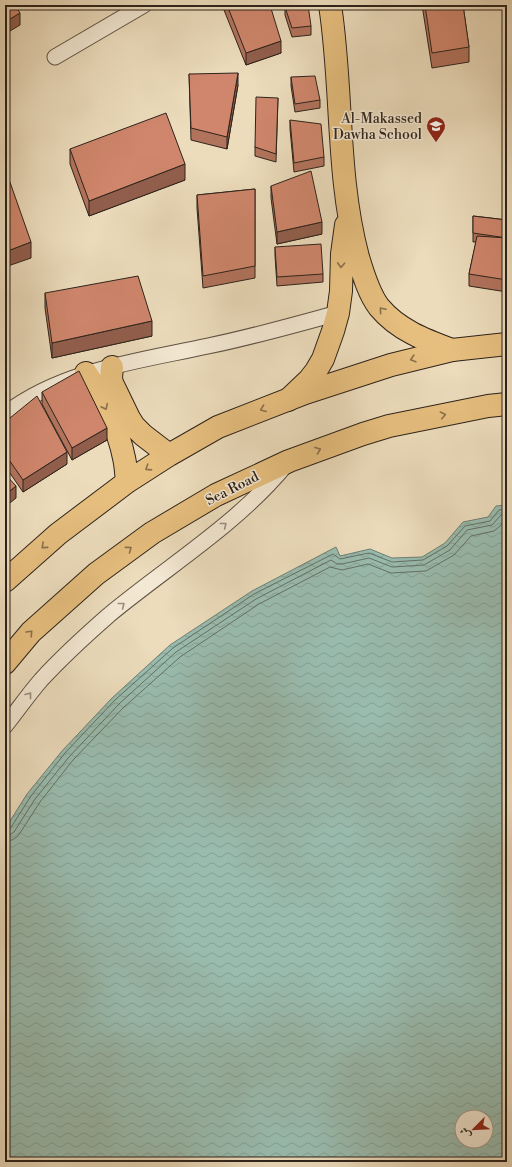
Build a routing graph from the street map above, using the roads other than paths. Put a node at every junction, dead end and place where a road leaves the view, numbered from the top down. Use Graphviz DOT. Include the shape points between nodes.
graph roads {
  1 [pos="144,5"];
  2 [pos="330,5"];
  3 [pos="55,57"];
  4 [pos="348,212"];
  5 [pos="367,284"];
  6 [pos="341,291"];
  7 [pos="338,313"];
  8 [pos="507,344"];
  9 [pos="452,350"];
  10 [pos="112,367"];
  11 [pos="86,373"];
  12 [pos="288,400"];
  13 [pos="501,407"];
  14 [pos="5,414"];
  15 [pos="169,455"];
  16 [pos="289,461"];
  17 [pos="127,482"];
  18 [pos="5,580"];
  19 [pos="5,663"];
  20 [pos="5,726"];
  1 -- 3 [label="street"];
  2 -- 4 [label="main road"];
  4 -- 5 [label="main road"];
  4 -- 6 [label="main road, one-way" via="342,254"];
  5 -- 6 [label="main road"];
  9 -- 5 [label="main road, one-way" via="412,334 388,317 379,307"];
  6 -- 7 [label="main road"];
  7 -- 10 [label="street" via="215,345"];
  7 -- 12 [label="main road" via="316,371"];
  8 -- 9 [label="main road"];
  9 -- 12 [label="main road, one-way" via="368,372"];
  10 -- 11 [label="street"];
  10 -- 15 [label="main road" via="112,383 129,418 143,435"];
  11 -- 14 [label="street" via="37,394"];
  11 -- 17 [label="main road, one-way" via="98,391 117,433 125,459"];
  12 -- 15 [label="main road, one-way" via="218,427"];
  16 -- 13 [label="main road, Sea Road, one-way" via="337,442 389,426"];
  15 -- 17 [label="main road, one-way"];
  19 -- 16 [label="main road, Sea Road, one-way" via="31,632 96,574 152,533 216,495"];
  20 -- 16 [label="street, one-way" via="40,681 75,646 109,615 240,512 266,488"];
  17 -- 18 [label="main road, one-way" via="58,534"];
}
